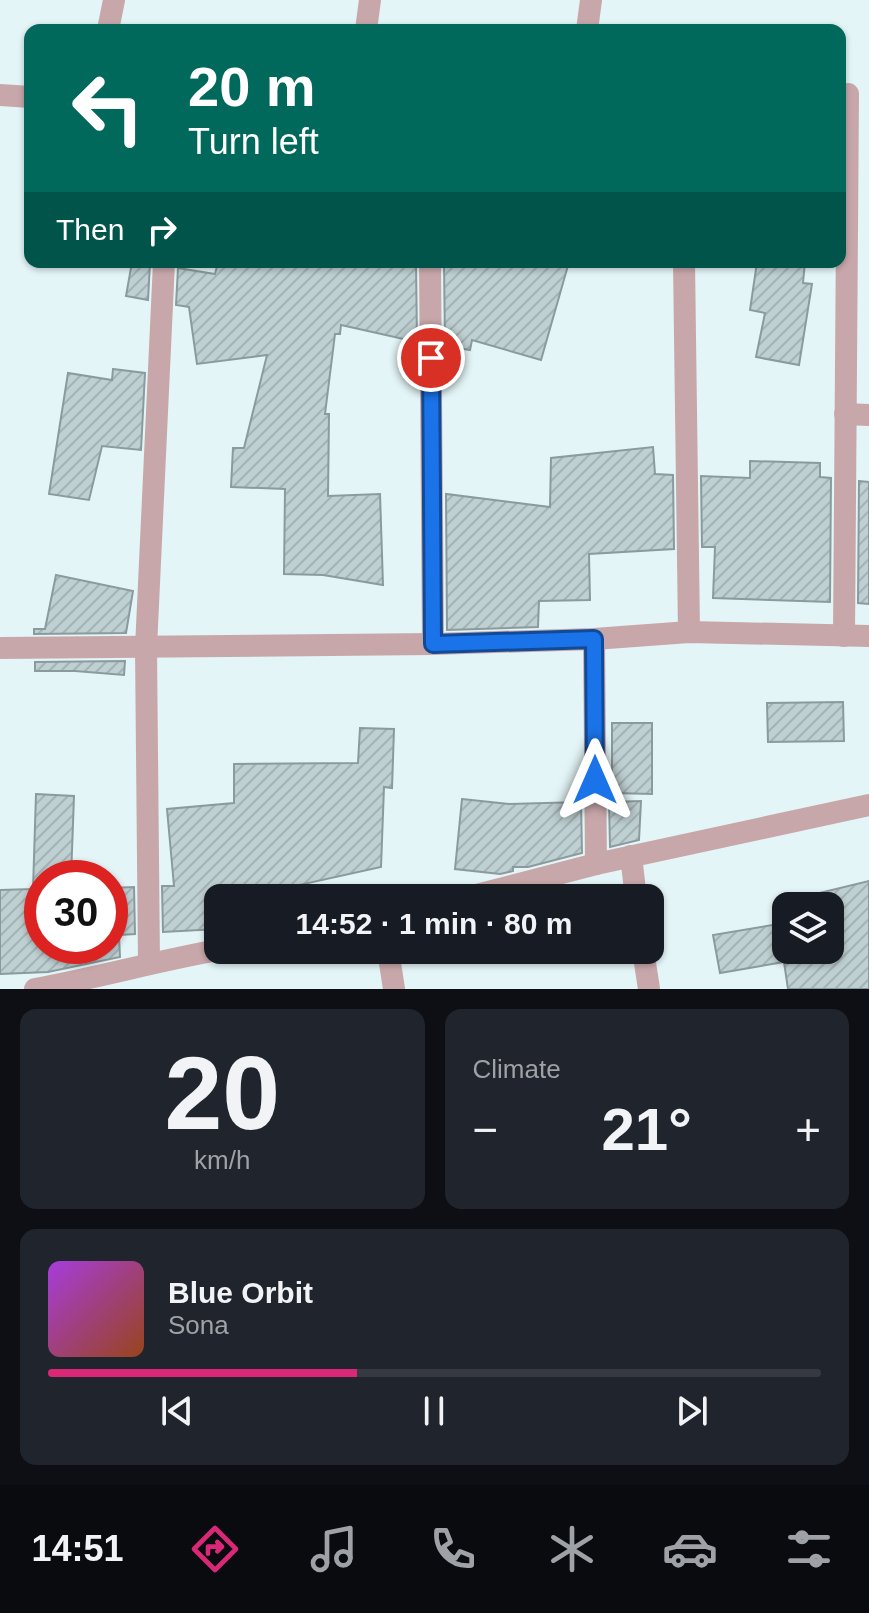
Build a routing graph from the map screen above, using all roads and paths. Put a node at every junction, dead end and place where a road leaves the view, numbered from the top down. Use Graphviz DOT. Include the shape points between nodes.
graph roads {
  1 [pos="114,0"];
  2 [pos="370,0"];
  3 [pos="591,0"];
  4 [pos="109,24"];
  5 [pos="367,24"];
  6 [pos="588,24"];
  7 [pos="852,93"];
  8 [pos="0,95"];
  9 [pos="24,97"];
  10 [pos="164,268"];
  11 [pos="430,268"];
  12 [pos="684,268"];
  13 [pos="845,414"];
  14 [pos="869,415"];
  15 [pos="689,632"];
  16 [pos="844,636"];
  17 [pos="869,636"];
  18 [pos="594,639"];
  19 [pos="433,644"];
  20 [pos="0,648"];
  21 [pos="146,648"];
  22 [pos="869,805"];
  23 [pos="631,856"];
  24 [pos="596,864"];
  25 [pos="519,884"];
  26 [pos="634,884"];
  27 [pos="204,953"];
  28 [pos="149,963"];
  29 [pos="390,964"];
  30 [pos="645,964"];
  31 [pos="118,981"];
  32 [pos="35,989"];
  33 [pos="394,989"];
  34 [pos="649,989"];
  1 -- 4 [label="street"];
  2 -- 5 [label="street"];
  3 -- 6 [label="street"];
  7 -- 13 [label="street"];
  8 -- 9 [label="street"];
  10 -- 21 [label="street"];
  11 -- 19 [label="street"];
  12 -- 15 [label="street"];
  13 -- 14 [label="street"];
  13 -- 16 [label="street"];
  15 -- 16 [label="street"];
  15 -- 18 [label="street"];
  16 -- 17 [label="street"];
  18 -- 19 [label="street"];
  18 -- 24 [label="street"];
  19 -- 21 [label="street"];
  20 -- 21 [label="street"];
  21 -- 28 [label="street"];
  22 -- 23 [label="street"];
  23 -- 24 [label="street"];
  23 -- 26 [label="street"];
  24 -- 25 [label="street"];
  27 -- 28 [label="street"];
  28 -- 31 [label="street"];
  29 -- 33 [label="street"];
  30 -- 34 [label="street"];
  31 -- 32 [label="street"];
}
